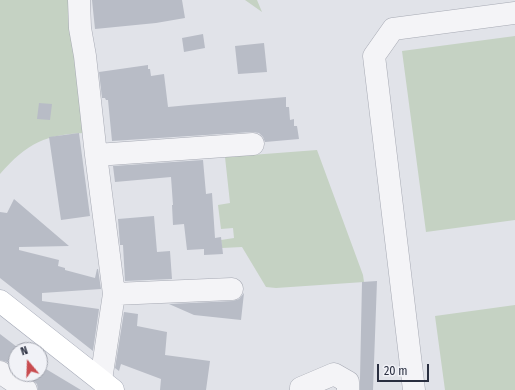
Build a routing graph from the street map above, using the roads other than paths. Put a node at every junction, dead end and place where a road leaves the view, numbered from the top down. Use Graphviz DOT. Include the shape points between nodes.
graph roads {
  1 [pos="79,0"];
  2 [pos="515,13"];
  3 [pos="253,144"];
  4 [pos="96,155"];
  5 [pos="232,289"];
  6 [pos="114,294"];
  7 [pos="0,301"];
  8 [pos="0,372"];
  9 [pos="107,385"];
  10 [pos="26,390"];
  11 [pos="301,390"];
  12 [pos="348,390"];
  13 [pos="414,390"];
  1 -- 4 [label="street" via="80,28"];
  2 -- 13 [label="street" via="393,29 374,56"];
  3 -- 4 [label="street"];
  4 -- 6 [label="street"];
  5 -- 6 [label="street"];
  6 -- 9 [label="street"];
  7 -- 9 [label="main road"];
  8 -- 10 [label="street"];
  11 -- 12 [label="street" via="334,374 348,382"];
}
